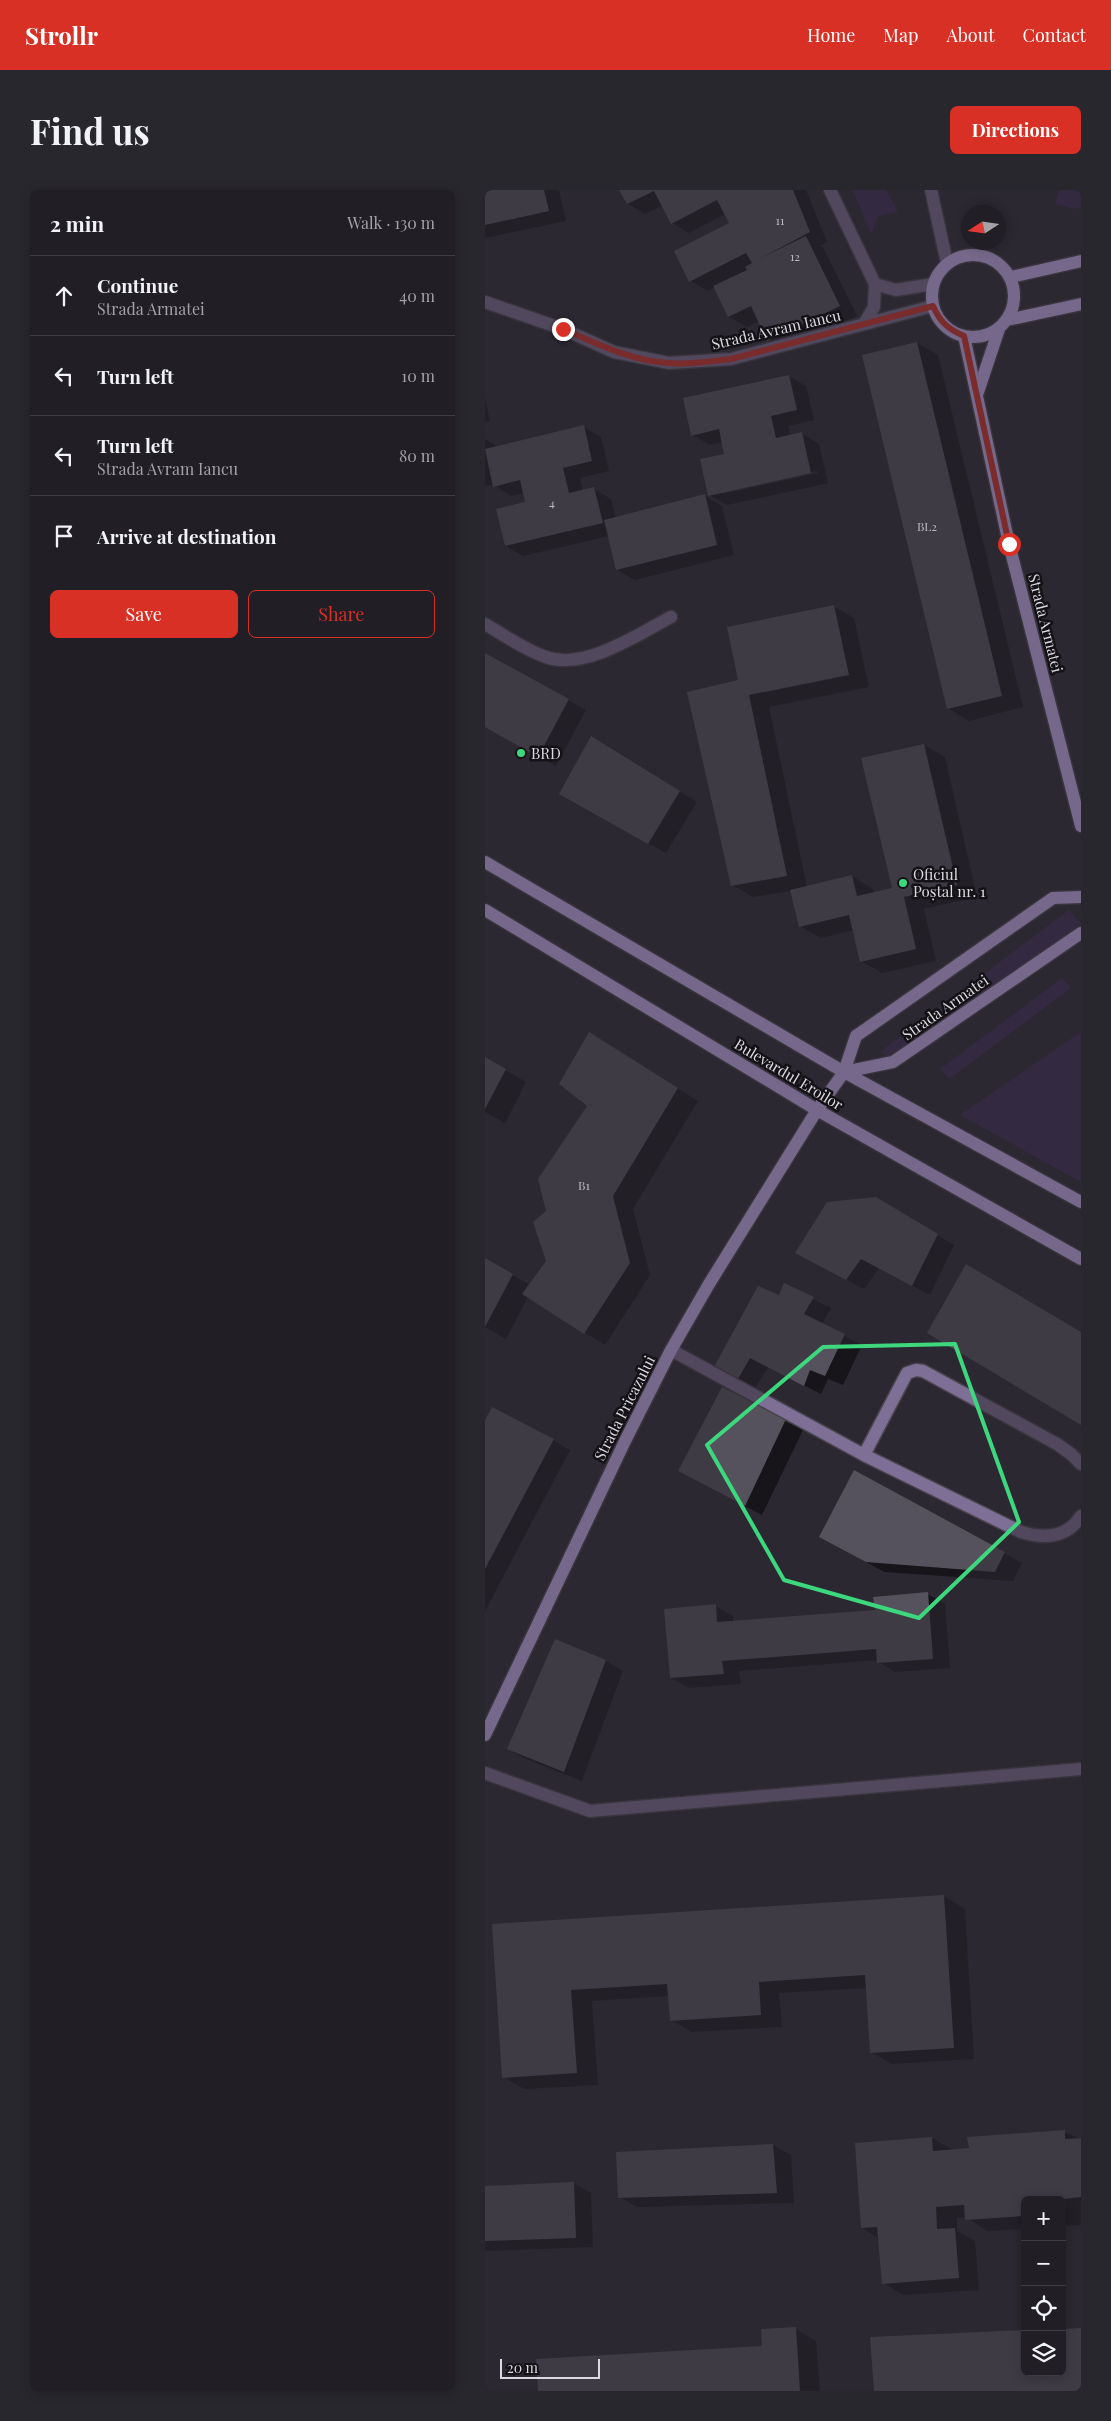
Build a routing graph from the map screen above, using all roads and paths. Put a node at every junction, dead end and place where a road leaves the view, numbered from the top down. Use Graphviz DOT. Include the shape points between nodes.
graph roads {
  1 [pos="830,190"];
  2 [pos="931,190"];
  3 [pos="1081,261"];
  4 [pos="947,263"];
  5 [pos="1011,277"];
  6 [pos="875,284"];
  7 [pos="933,284"];
  8 [pos="485,302"];
  9 [pos="1081,304"];
  10 [pos="933,306"];
  11 [pos="864,324"];
  12 [pos="1003,324"];
  13 [pos="964,336"];
  14 [pos="976,397"];
  15 [pos="671,618"];
  16 [pos="485,624"];
  17 [pos="1081,826"];
  18 [pos="485,862"];
  19 [pos="1081,897"];
  20 [pos="485,910"];
  21 [pos="1081,933"];
  22 [pos="844,1072"];
  23 [pos="817,1110"];
  24 [pos="1081,1202"];
  25 [pos="1081,1259"];
  26 [pos="671,1350"];
  27 [pos="864,1455"];
  28 [pos="1081,1464"];
  29 [pos="1081,1516"];
  30 [pos="486,1730"];
  31 [pos="1081,1769"];
  32 [pos="485,1773"];
  1 -- 6 [label="street"];
  2 -- 4 [label="street"];
  3 -- 5 [label="main road"];
  4 -- 5 [label="main road" via="964,255 983,255 999,263"];
  4 -- 7 [label="main road"];
  5 -- 12 [label="main road" via="1015,299"];
  6 -- 7 [label="street" via="896,290"];
  6 -- 11 [label="street" via="874,308"];
  7 -- 10 [label="main road"];
  8 -- 11 [label="street, Strada Avram Iancu" via="563,329 614,352 669,364 731,359"];
  9 -- 12 [label="main road"];
  10 -- 11 [label="street, Strada Avram Iancu"];
  10 -- 13 [label="main road" via="939,320"];
  12 -- 13 [label="main road" via="982,336"];
  12 -- 14 [label="main road"];
  13 -- 14 [label="main road, Strada Armatei"];
  14 -- 17 [label="main road, Strada Armatei" via="1009,544"];
  15 -- 16 [label="street" via="586,658 562,661 545,657"];
  18 -- 22 [label="main road, Bulevardul Eroilor"];
  19 -- 22 [label="main road, Strada Armatei" via="1053,898 856,1036"];
  20 -- 23 [label="main road, Bulevardul Eroilor"];
  21 -- 22 [label="main road, Strada Armatei" via="893,1062"];
  22 -- 23 [label="main road, Strada Armatei"];
  22 -- 24 [label="main road, Bulevardul Eroilor"];
  23 -- 25 [label="main road, Bulevardul Eroilor"];
  23 -- 26 [label="main road, Strada Pricazului"];
  26 -- 27 [label="street"];
  26 -- 30 [label="main road, Strada Pricazului"];
  27 -- 28 [label="street" via="907,1373 916,1370 1057,1444"];
  27 -- 29 [label="street" via="1036,1537 1058,1535"];
  31 -- 32 [label="street" via="590,1811"];
}
